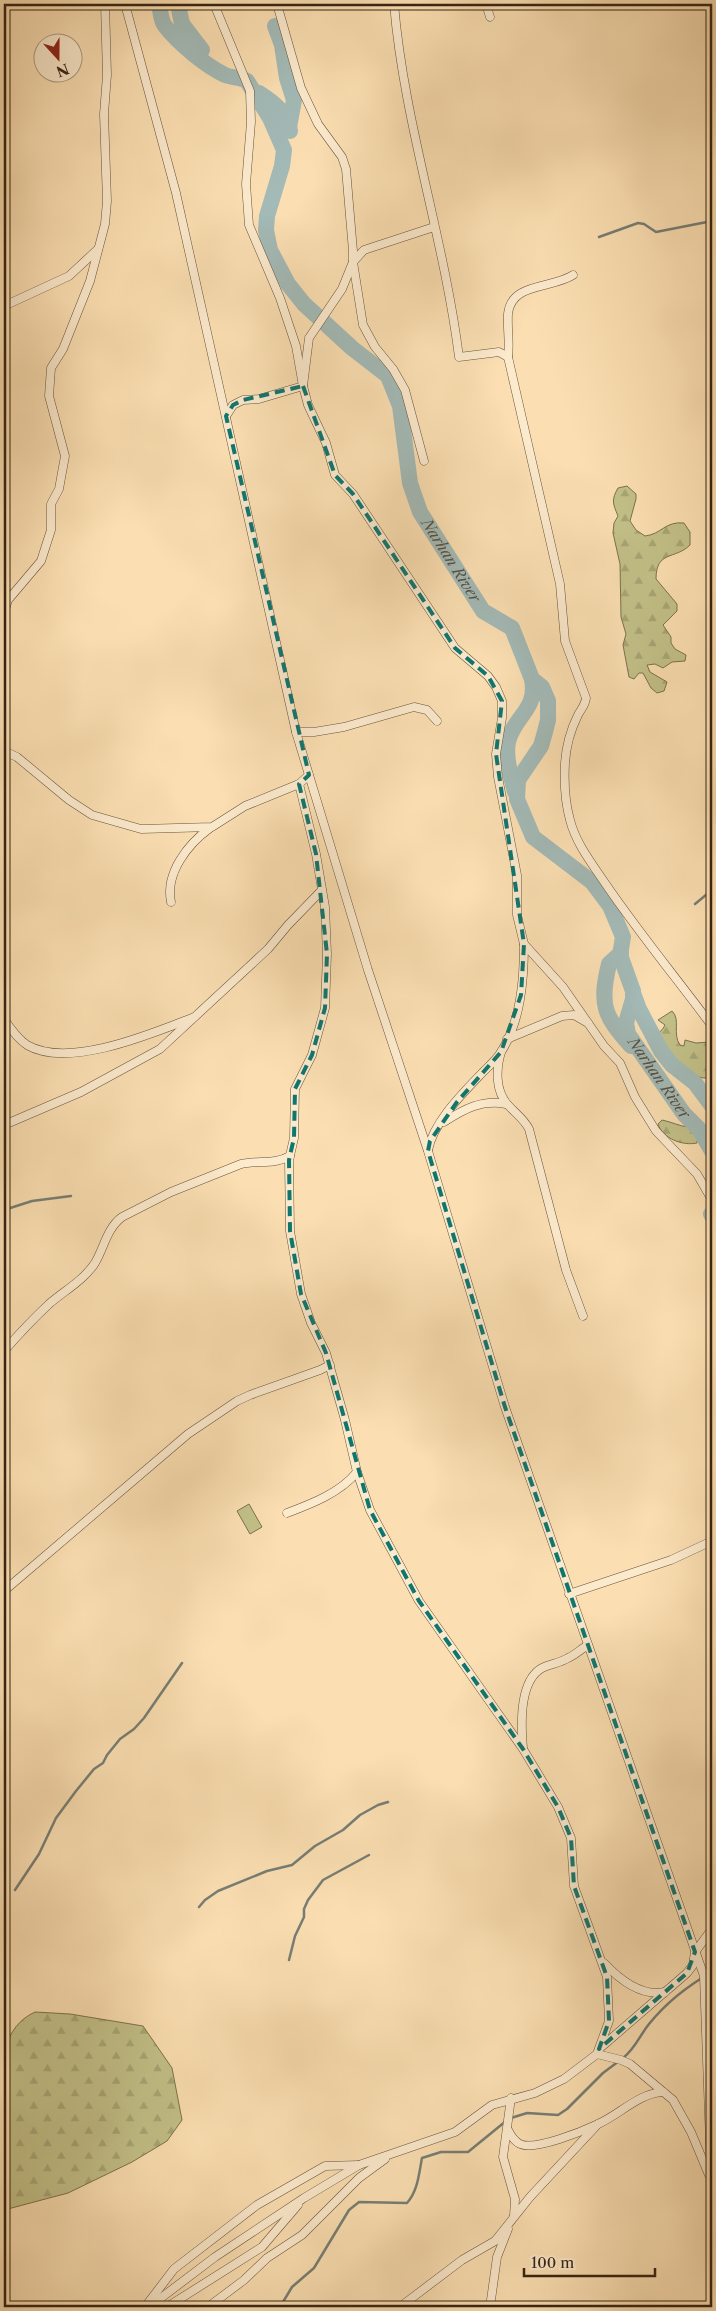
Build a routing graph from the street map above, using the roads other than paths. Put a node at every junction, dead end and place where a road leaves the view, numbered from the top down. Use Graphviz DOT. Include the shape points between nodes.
graph roads {
  1 [pos="105,4"];
  2 [pos="125,4"];
  3 [pos="214,4"];
  4 [pos="278,4"];
  5 [pos="394,4"];
  6 [pos="486,4"];
  7 [pos="490,17"];
  8 [pos="434,227"];
  9 [pos="98,249"];
  10 [pos="353,262"];
  11 [pos="573,275"];
  12 [pos="4,306"];
  13 [pos="508,357"];
  14 [pos="303,386"];
  15 [pos="226,416"];
  16 [pos="424,461"];
  17 [pos="4,612"];
  18 [pos="437,721"];
  19 [pos="296,732"];
  20 [pos="4,751"];
  21 [pos="309,775"];
  22 [pos="298,784"];
  23 [pos="212,827"];
  24 [pos="322,890"];
  25 [pos="171,902"];
  26 [pos="524,944"];
  27 [pos="196,1017"];
  28 [pos="4,1019"];
  29 [pos="589,1024"];
  30 [pos="712,1026"];
  31 [pos="507,1039"];
  32 [pos="501,1052"];
  33 [pos="506,1104"];
  34 [pos="439,1125"];
  35 [pos="4,1126"];
  36 [pos="428,1151"];
  37 [pos="290,1156"];
  38 [pos="712,1200"];
  39 [pos="584,1316"];
  40 [pos="4,1351"];
  41 [pos="330,1365"];
  42 [pos="357,1472"];
  43 [pos="286,1513"];
  44 [pos="712,1541"];
  45 [pos="4,1591"];
  46 [pos="569,1594"];
  47 [pos="588,1645"];
  48 [pos="523,1749"];
  49 [pos="712,1929"];
  50 [pos="696,1952"];
  51 [pos="601,1960"];
  52 [pos="666,1991"];
  53 [pos="598,2052"];
  54 [pos="663,2092"];
  55 [pos="511,2098"];
  56 [pos="598,2124"];
  57 [pos="508,2128"];
  58 [pos="390,2155"];
  59 [pos="359,2165"];
  60 [pos="712,2180"];
  61 [pos="304,2198"];
  62 [pos="712,2198"];
  63 [pos="513,2219"];
  64 [pos="145,2307"];
  65 [pos="149,2307"];
  66 [pos="167,2307"];
  67 [pos="208,2307"];
  68 [pos="400,2307"];
  69 [pos="490,2307"];
  1 -- 9 [label="street" via="108,75 104,114 106,201 105,224"];
  2 -- 15 [label="street" via="176,193"];
  3 -- 14 [label="street" via="250,91 246,184 249,225 280,298 296,346"];
  4 -- 10 [label="street" via="301,88 318,124 342,157 346,169"];
  5 -- 8 [label="street"];
  6 -- 7 [label="street"];
  8 -- 10 [label="street" via="364,250"];
  8 -- 13 [label="street" via="454,317 459,357 499,352"];
  9 -- 12 [label="street" via="69,276"];
  9 -- 17 [label="street" via="71,332 51,368 49,396 64,456 59,489 51,504 52,530 41,562 8,600"];
  10 -- 14 [label="street" via="337,298 309,338"];
  10 -- 16 [label="street" via="363,325 405,390"];
  11 -- 13 [label="street" via="516,296 508,315"];
  13 -- 30 [label="street" via="560,584 565,641 586,698 568,741 565,763 570,820 584,851 636,929"];
  14 -- 15 [label="street" via="244,400 233,405"];
  14 -- 26 [label="street" via="335,475 353,494 455,648 496,687 502,701 496,754 498,777 517,876 517,915"];
  15 -- 19 [label="street"];
  18 -- 19 [label="street" via="427,710 414,707 344,727"];
  19 -- 21 [label="street"];
  20 -- 23 [label="street" via="17,757 92,815 141,829"];
  21 -- 22 [label="street"];
  21 -- 36 [label="street" via="365,961"];
  22 -- 23 [label="street" via="245,806"];
  22 -- 24 [label="street"];
  23 -- 25 [label="street" via="189,846 178,865 172,881"];
  24 -- 27 [label="street" via="268,949"];
  24 -- 37 [label="street" via="327,954 324,1008 312,1055 295,1090 294,1138"];
  26 -- 29 [label="street" via="563,987"];
  26 -- 31 [label="street" via="519,1004"];
  27 -- 28 [label="street" via="100,1049 74,1053 55,1052 27,1044"];
  27 -- 35 [label="street" via="150,1056 81,1092"];
  29 -- 31 [label="street" via="574,1015 562,1016"];
  29 -- 38 [label="street" via="620,1063 656,1130 697,1174"];
  31 -- 32 [label="street"];
  32 -- 33 [label="street" via="497,1078"];
  32 -- 34 [label="street"];
  33 -- 34 [label="street" via="485,1102 474,1105"];
  33 -- 39 [label="street" via="524,1119 530,1129 566,1270"];
  34 -- 36 [label="street"];
  36 -- 46 [label="street" via="505,1407"];
  37 -- 40 [label="street" via="272,1163 241,1164 170,1192 122,1217 110,1230 93,1265 82,1278 50,1303"];
  37 -- 41 [label="street" via="290,1231 294,1263 311,1323"];
  41 -- 42 [label="street"];
  41 -- 45 [label="street" via="243,1398 188,1434"];
  42 -- 43 [label="street" via="320,1499"];
  42 -- 48 [label="street" via="370,1510 419,1601"];
  44 -- 46 [label="street" via="671,1560"];
  46 -- 47 [label="street"];
  47 -- 48 [label="street" via="534,1674 523,1706"];
  47 -- 50 [label="street"];
  48 -- 51 [label="street" via="558,1807 571,1838 574,1886"];
  49 -- 50 [label="street"];
  50 -- 52 [label="street" via="693,1965"];
  50 -- 60 [label="street" via="704,1976"];
  51 -- 52 [label="street" via="631,1986 649,1992"];
  51 -- 53 [label="street" via="607,1977 609,2021"];
  52 -- 53 [label="street"];
  53 -- 54 [label="street" via="630,2064"];
  53 -- 55 [label="street" via="564,2079 535,2093"];
  54 -- 56 [label="street" via="646,2096"];
  54 -- 60 [label="street" via="673,2100 691,2132"];
  55 -- 57 [label="street"];
  55 -- 58 [label="street" via="492,2105 455,2132"];
  56 -- 57 [label="street" via="538,2145 519,2144"];
  56 -- 63 [label="street"];
  57 -- 63 [label="street" via="503,2157 515,2199"];
  58 -- 59 [label="street"];
  58 -- 67 [label="street" via="359,2178 302,2235 267,2258"];
  59 -- 61 [label="street"];
  59 -- 64 [label="street" via="326,2166 257,2205 174,2269"];
  60 -- 62 [label="street"];
  61 -- 65 [label="street" via="215,2257"];
  61 -- 66 [label="street" via="262,2247"];
  63 -- 68 [label="street" via="495,2241 462,2260"];
  63 -- 69 [label="street" via="497,2257"];
}
